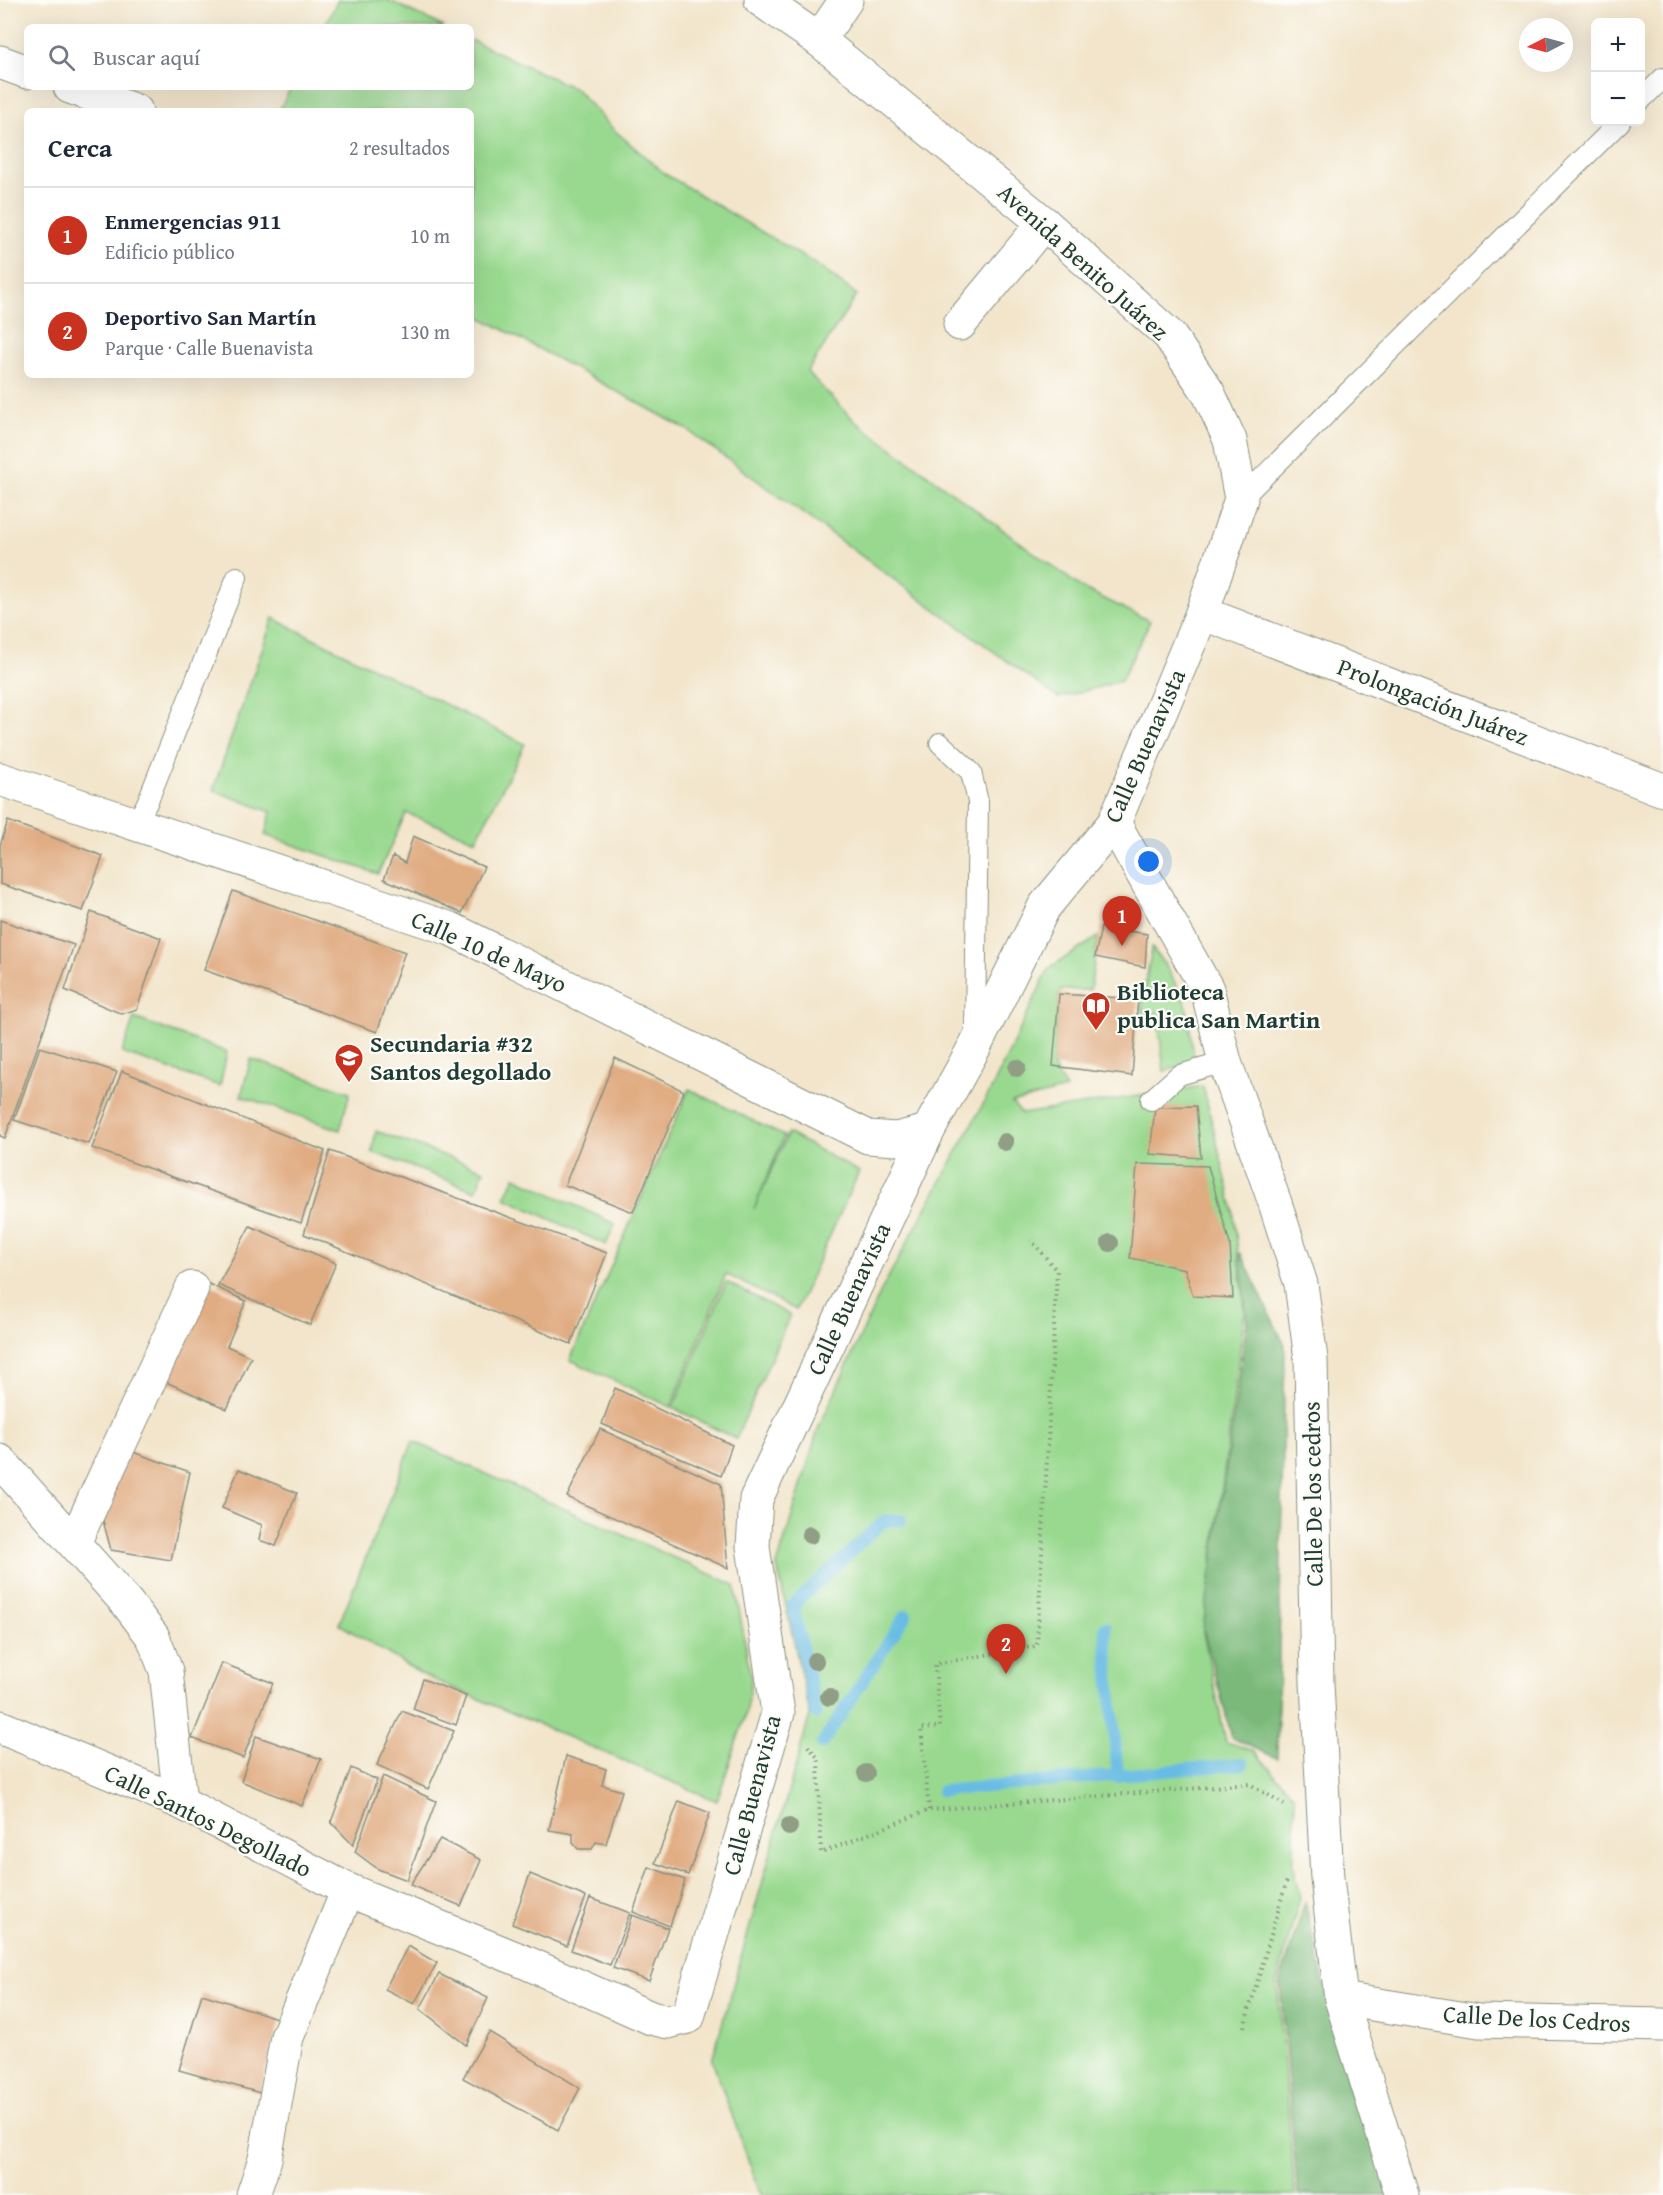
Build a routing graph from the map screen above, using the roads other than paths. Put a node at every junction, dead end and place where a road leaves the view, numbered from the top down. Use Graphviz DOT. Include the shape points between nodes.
graph roads {
  1 [pos="761,0"];
  2 [pos="846,0"];
  3 [pos="819,40"];
  4 [pos="0,62"];
  5 [pos="24,71"];
  6 [pos="1663,78"];
  7 [pos="78,90"];
  8 [pos="1645,97"];
  9 [pos="128,108"];
  10 [pos="1616,126"];
  11 [pos="1044,223"];
  12 [pos="960,324"];
  13 [pos="1241,499"];
  14 [pos="237,577"];
  15 [pos="1202,613"];
  16 [pos="940,742"];
  17 [pos="0,779"];
  18 [pos="1663,790"];
  19 [pos="136,823"];
  20 [pos="1114,823"];
  21 [pos="975,1046"];
  22 [pos="1225,1062"];
  23 [pos="1151,1100"];
  24 [pos="928,1131"];
  25 [pos="192,1288"];
  26 [pos="0,1461"];
  27 [pos="74,1543"];
  28 [pos="0,1727"];
  29 [pos="180,1802"];
  30 [pos="348,1890"];
  31 [pos="1341,1999"];
  32 [pos="668,2022"];
  33 [pos="1663,2025"];
  34 [pos="253,2195"];
  35 [pos="1402,2195"];
  1 -- 3 [label="street, Avenida Benito Juárez"];
  2 -- 3 [label="street"];
  3 -- 11 [label="street, Avenida Benito Juárez"];
  4 -- 5 [label="street"];
  6 -- 8 [label="lane"];
  7 -- 9 [label="street"];
  10 -- 13 [label="lane"];
  11 -- 12 [label="street"];
  11 -- 13 [label="street, Avenida Benito Juárez" via="1170,335 1208,392 1230,440"];
  13 -- 15 [label="street, Avenida Benito Juárez"];
  14 -- 19 [label="lane"];
  15 -- 18 [label="street, Prolongación Juárez"];
  15 -- 20 [label="street, Calle Buenavista"];
  16 -- 21 [label="lane" via="971,772 978,802"];
  17 -- 19 [label="street, Calle 10 de Mayo"];
  19 -- 24 [label="street, Calle 10 de Mayo" via="451,929 868,1137 896,1138"];
  20 -- 21 [label="street, Calle Buenavista" via="1044,907"];
  20 -- 22 [label="street, Calle De los cedros" via="1207,989"];
  21 -- 24 [label="street, Calle Buenavista"];
  22 -- 23 [label="lane" via="1179,1075"];
  22 -- 31 [label="street, Calle De los cedros" via="1301,1284 1311,1359 1321,1771 1327,1878"];
  24 -- 32 [label="street, Calle Buenavista" via="756,1499 753,1547 778,1713 688,2017"];
  25 -- 27 [label="street"];
  26 -- 27 [label="street"];
  27 -- 29 [label="street" via="153,1637 166,1671"];
  28 -- 29 [label="street, Calle Santos Degollado"];
  29 -- 30 [label="street, Calle Santos Degollado"];
  30 -- 32 [label="street, Calle Santos Degollado"];
  30 -- 34 [label="street" via="287,2037 265,2159"];
  31 -- 33 [label="street, Calle De los Cedros" via="1479,2021"];
  31 -- 35 [label="street, Calle De los cedros"];
}
